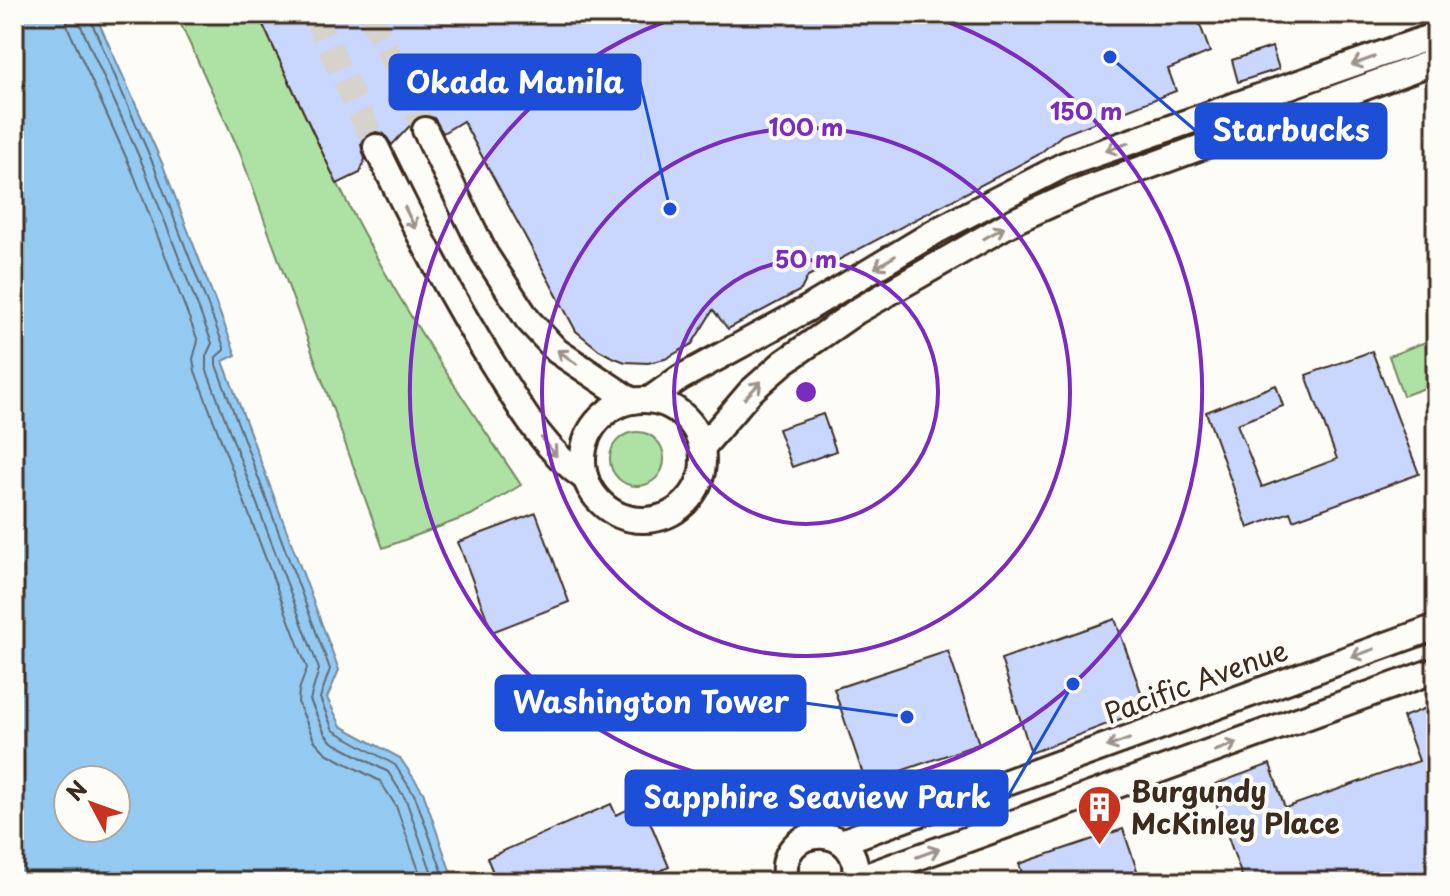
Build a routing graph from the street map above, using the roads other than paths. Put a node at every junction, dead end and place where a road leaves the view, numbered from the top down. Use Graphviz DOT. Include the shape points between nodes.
graph roads {
  1 [pos="1436,35"];
  2 [pos="1436,61"];
  3 [pos="425,130"];
  4 [pos="376,147"];
  5 [pos="640,400"];
  6 [pos="702,448"];
  7 [pos="586,479"];
  8 [pos="1436,627"];
  9 [pos="1436,670"];
  10 [pos="841,842"];
  11 [pos="855,881"];
  12 [pos="786,882"];
  1 -- 5 [label="street, one-way" via="1064,165 938,230"];
  6 -- 2 [label="street, one-way" via="784,362 857,311 1014,221 1076,193"];
  5 -- 3 [label="street, one-way" via="557,351 528,320 485,254"];
  4 -- 7 [label="street, one-way" via="435,269 490,360 549,449"];
  5 -- 6 [label="street" via="664,403 689,420"];
  5 -- 7 [label="street" via="611,409 594,425 583,457"];
  6 -- 7 [label="street" via="693,493 658,518 635,519 613,512"];
  8 -- 10 [label="street, Pacific Avenue, one-way"];
  11 -- 9 [label="street, one-way"];
  10 -- 11 [label="street" via="855,863"];
  10 -- 12 [label="street" via="819,835 797,843 785,863"];
}
